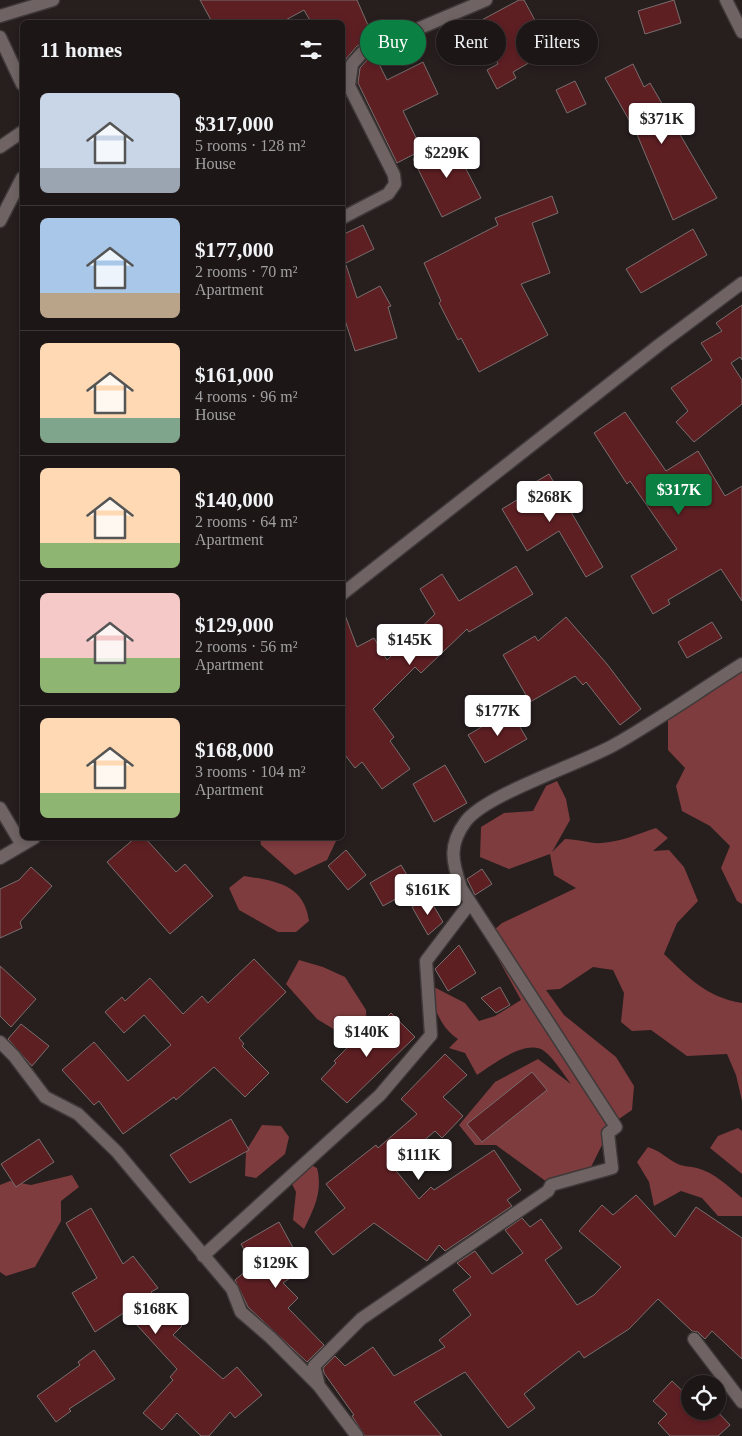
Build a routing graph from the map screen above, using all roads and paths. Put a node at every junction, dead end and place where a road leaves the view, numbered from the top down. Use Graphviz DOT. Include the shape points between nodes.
graph roads {
  1 [pos="53,0"];
  2 [pos="486,0"];
  3 [pos="726,0"];
  4 [pos="0,16"];
  5 [pos="742,32"];
  6 [pos="0,37"];
  7 [pos="347,67"];
  8 [pos="20,80"];
  9 [pos="20,133"];
  10 [pos="0,147"];
  11 [pos="20,182"];
  12 [pos="345,216"];
  13 [pos="0,221"];
  14 [pos="742,283"];
  15 [pos="345,592"];
  16 [pos="742,664"];
  17 [pos="0,808"];
  18 [pos="31,840"];
  19 [pos="22,845"];
  20 [pos="0,858"];
  21 [pos="470,903"];
  22 [pos="0,1042"];
  23 [pos="203,1256"];
  24 [pos="694,1339"];
  25 [pos="319,1386"];
  26 [pos="742,1402"];
  27 [pos="357,1436"];
  1 -- 4 [label="street"];
  2 -- 7 [label="street" via="364,52"];
  3 -- 5 [label="street"];
  6 -- 8 [label="street"];
  7 -- 12 [label="street" via="349,86 395,184 388,194"];
  9 -- 10 [label="street"];
  11 -- 13 [label="street"];
  14 -- 15 [label="street"];
  16 -- 21 [label="street" via="613,745 493,800 467,819 455,839 452,863"];
  17 -- 19 [label="street"];
  18 -- 19 [label="street"];
  19 -- 20 [label="street"];
  21 -- 23 [label="street" via="426,961 431,1035 380,1095"];
  21 -- 25 [label="street" via="616,1127 608,1133 612,1168 551,1185 548,1191 361,1319 314,1366"];
  22 -- 23 [label="street" via="45,1097 78,1114 117,1152"];
  23 -- 25 [label="street" via="232,1289 241,1312"];
  24 -- 26 [label="street"];
  25 -- 27 [label="street"];
}
